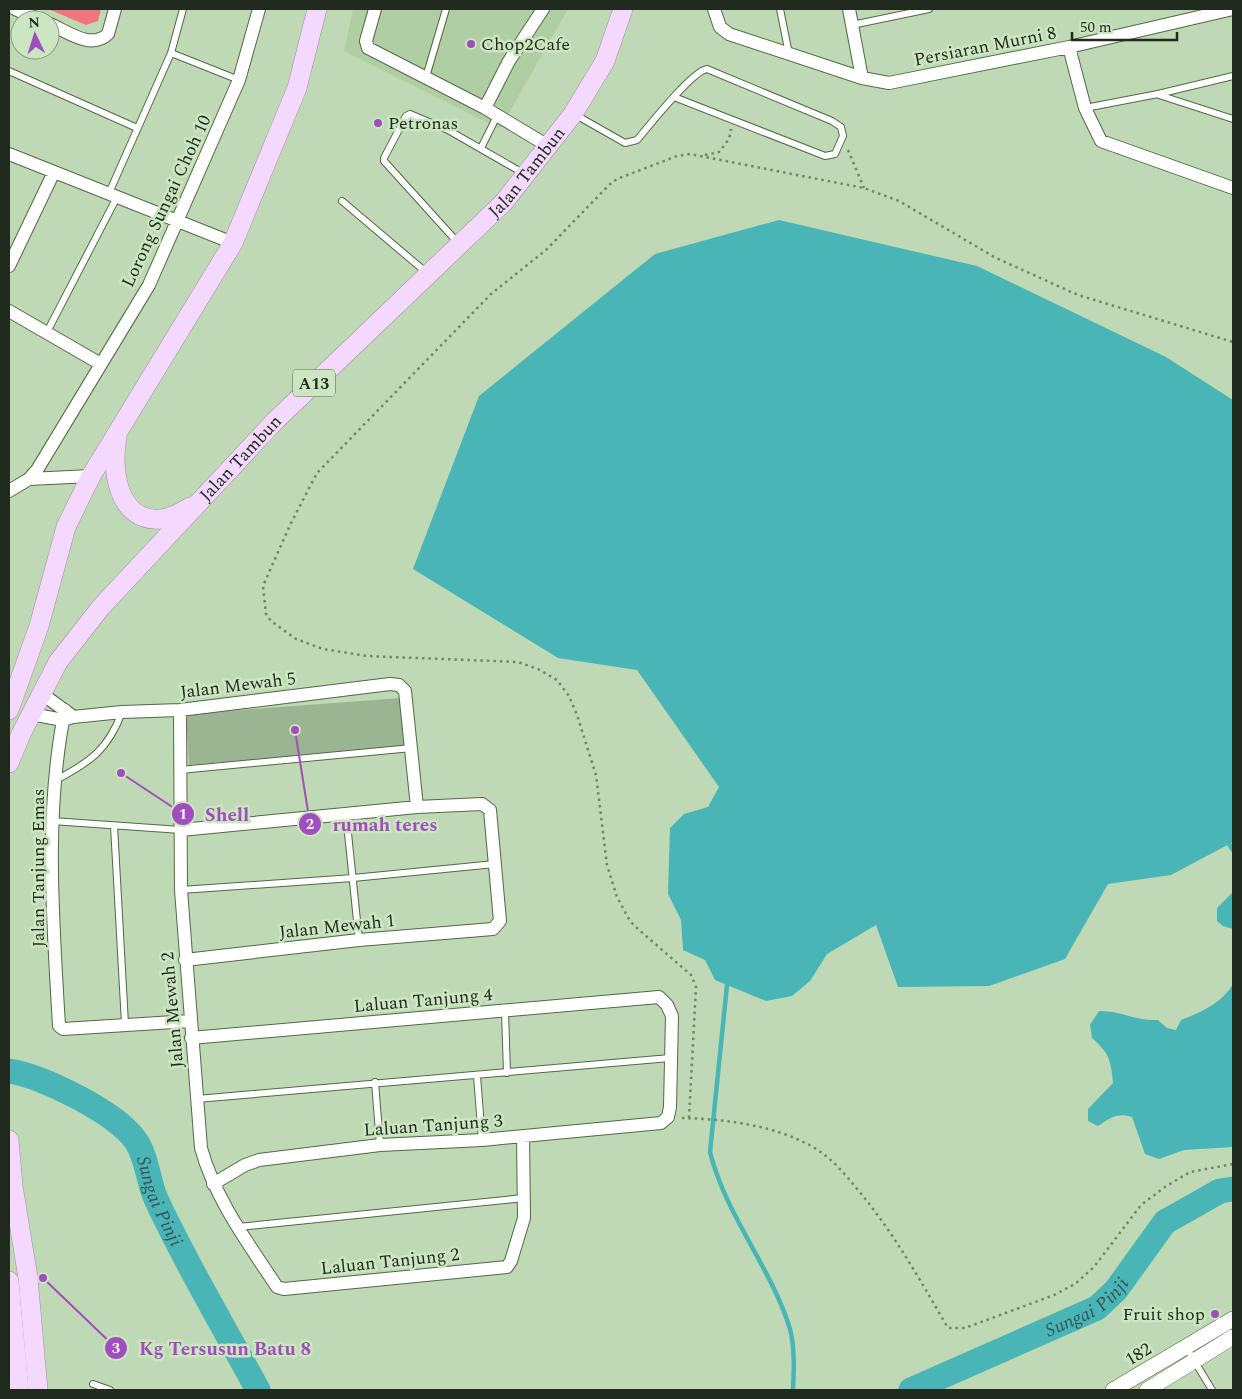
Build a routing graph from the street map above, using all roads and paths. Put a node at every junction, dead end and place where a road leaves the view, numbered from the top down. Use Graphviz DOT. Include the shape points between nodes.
graph roads {
  1 [pos="116,9"];
  2 [pos="183,9"];
  3 [pos="259,9"];
  4 [pos="317,9"];
  5 [pos="375,9"];
  6 [pos="446,9"];
  7 [pos="544,9"];
  8 [pos="623,9"];
  9 [pos="714,9"];
  10 [pos="780,9"];
  11 [pos="848,9"];
  12 [pos="929,9"];
  13 [pos="1233,9"];
  14 [pos="852,25"];
  15 [pos="60,29"];
  16 [pos="1069,47"];
  17 [pos="171,53"];
  18 [pos="789,54"];
  19 [pos="9,71"];
  20 [pos="1233,76"];
  21 [pos="426,77"];
  22 [pos="862,78"];
  23 [pos="239,80"];
  24 [pos="1158,94"];
  25 [pos="674,96"];
  26 [pos="485,108"];
  27 [pos="1085,108"];
  28 [pos="573,114"];
  29 [pos="497,116"];
  30 [pos="1233,119"];
  31 [pos="733,120"];
  32 [pos="137,128"];
  33 [pos="841,141"];
  34 [pos="548,146"];
  35 [pos="481,148"];
  36 [pos="9,154"];
  37 [pos="704,155"];
  38 [pos="54,172"];
  39 [pos="526,174"];
  40 [pos="864,188"];
  41 [pos="1233,188"];
  42 [pos="113,195"];
  43 [pos="342,201"];
  44 [pos="179,221"];
  45 [pos="233,243"];
  46 [pos="459,245"];
  47 [pos="9,266"];
  48 [pos="428,273"];
  49 [pos="9,310"];
  50 [pos="47,332"];
  51 [pos="1233,342"];
  52 [pos="100,363"];
  53 [pos="119,431"];
  54 [pos="91,476"];
  55 [pos="28,479"];
  56 [pos="9,491"];
  57 [pos="198,504"];
  58 [pos="41,694"];
  59 [pos="9,710"];
  60 [pos="180,710"];
  61 [pos="122,712"];
  62 [pos="31,714"];
  63 [pos="67,715"];
  64 [pos="412,748"];
  65 [pos="9,764"];
  66 [pos="180,770"];
  67 [pos="56,780"];
  68 [pos="417,807"];
  69 [pos="346,814"];
  70 [pos="52,821"];
  71 [pos="114,826"];
  72 [pos="181,830"];
  73 [pos="495,864"];
  74 [pos="352,878"];
  75 [pos="181,890"];
  76 [pos="359,940"];
  77 [pos="185,960"];
  78 [pos="505,1011"];
  79 [pos="190,1021"];
  80 [pos="125,1024"];
  81 [pos="191,1038"];
  82 [pos="670,1058"];
  83 [pos="507,1073"];
  84 [pos="477,1076"];
  85 [pos="375,1082"];
  86 [pos="197,1099"];
  87 [pos="689,1118"];
  88 [pos="664,1120"];
  89 [pos="524,1136"];
  90 [pos="9,1140"];
  91 [pos="482,1140"];
  92 [pos="380,1145"];
  93 [pos="1233,1164"];
  94 [pos="213,1184"];
  95 [pos="524,1198"];
  96 [pos="237,1227"];
  97 [pos="9,1282"];
  98 [pos="277,1287"];
  99 [pos="1233,1319"];
  100 [pos="1233,1337"];
  101 [pos="1186,1347"];
  102 [pos="1195,1361"];
  103 [pos="93,1384"];
  104 [pos="19,1390"];
  105 [pos="38,1390"];
  106 [pos="110,1390"];
  107 [pos="1113,1390"];
  108 [pos="1147,1390"];
  109 [pos="1212,1390"];
  1 -- 15 [label="street" via="108,34 97,41 86,41"];
  2 -- 17 [label="lane"];
  3 -- 23 [label="street, Lorong Sungai Choh 10"];
  4 -- 45 [label="main road" via="297,88"];
  5 -- 21 [label="street" via="366,41 368,48"];
  6 -- 21 [label="lane"];
  7 -- 26 [label="street" via="509,61"];
  8 -- 28 [label="main road, Jalan Tambun / A13" via="605,61"];
  9 -- 18 [label="street" via="720,27 728,34"];
  10 -- 18 [label="lane"];
  11 -- 14 [label="street"];
  12 -- 14 [label="lane"];
  13 -- 16 [label="street, Persiaran Murni 8"];
  14 -- 22 [label="street"];
  16 -- 22 [label="street, Persiaran Murni 8" via="889,83"];
  16 -- 27 [label="street"];
  17 -- 23 [label="lane"];
  17 -- 32 [label="lane"];
  18 -- 22 [label="street"];
  19 -- 32 [label="lane"];
  20 -- 24 [label="lane"];
  21 -- 26 [label="street"];
  23 -- 44 [label="street, Lorong Sungai Choh 10"];
  24 -- 27 [label="lane"];
  24 -- 30 [label="lane"];
  25 -- 28 [label="lane" via="631,143 625,143"];
  25 -- 31 [label="lane"];
  25 -- 33 [label="lane" via="698,72 707,70 832,121 841,128"];
  26 -- 29 [label="street"];
  27 -- 41 [label="street" via="1097,137 1106,145"];
  28 -- 34 [label="main road, Jalan Tambun / A13"];
  29 -- 34 [label="street"];
  29 -- 35 [label="lane"];
  31 -- 33 [label="lane" via="825,156 834,154"];
  31 -- 37 [label="path" via="724,147 719,152"];
  32 -- 42 [label="lane"];
  33 -- 40 [label="path" via="848,149"];
  34 -- 39 [label="main road, Jalan Tambun / A13"];
  35 -- 39 [label="lane"];
  35 -- 46 [label="lane" via="410,114 384,158 386,165"];
  36 -- 38 [label="street"];
  37 -- 40 [label="path" via="769,171"];
  37 -- 87 [label="path" via="677,156 617,179 546,250 491,294 317,473 263,586 266,614 271,621 296,639 323,649 367,656 518,662 557,680 577,715 596,775 607,865 617,897 630,920 691,975 696,988"];
  38 -- 42 [label="street"];
  38 -- 47 [label="street"];
  39 -- 46 [label="main road, Jalan Tambun / A13" via="504,202"];
  40 -- 51 [label="path" via="899,201 996,258 1078,295"];
  42 -- 44 [label="street"];
  42 -- 50 [label="lane"];
  43 -- 48 [label="lane"];
  44 -- 45 [label="street"];
  44 -- 52 [label="street, Lorong Sungai Choh 10" via="149,285"];
  45 -- 53 [label="main road"];
  46 -- 48 [label="main road, Jalan Tambun / A13"];
  48 -- 57 [label="main road, Jalan Tambun / A13" via="275,421"];
  49 -- 50 [label="street"];
  50 -- 52 [label="street"];
  52 -- 55 [label="street, Lorong Sungai Choh 10" via="37,470"];
  53 -- 54 [label="main road"];
  53 -- 57 [label="main road" via="114,470 121,494 133,510 151,519 162,519"];
  54 -- 55 [label="street"];
  54 -- 59 [label="main road" via="66,527 39,626"];
  55 -- 56 [label="street, Lorong Sungai Choh 10"];
  57 -- 58 [label="main road, Jalan Tambun / A13" via="101,607 58,662"];
  58 -- 62 [label="main road, Jalan Tambun / A13"];
  58 -- 63 [label="street"];
  60 -- 61 [label="street, Jalan Mewah 5"];
  60 -- 64 [label="street, Jalan Mewah 5" via="399,685 405,691"];
  60 -- 66 [label="street, Jalan Mewah 2"];
  61 -- 63 [label="street, Jalan Mewah 5"];
  61 -- 67 [label="lane" via="116,729 102,749"];
  62 -- 63 [label="street, Jalan Mewah 5"];
  62 -- 65 [label="main road, Jalan Tambun / A13"];
  63 -- 67 [label="street, Jalan Tanjung Emas"];
  64 -- 66 [label="lane"];
  64 -- 68 [label="street"];
  66 -- 72 [label="street, Jalan Mewah 2"];
  67 -- 70 [label="street, Jalan Tanjung Emas"];
  68 -- 69 [label="street"];
  68 -- 73 [label="street" via="486,806 490,810"];
  69 -- 72 [label="street"];
  69 -- 74 [label="lane"];
  70 -- 71 [label="lane"];
  70 -- 80 [label="street, Jalan Tanjung Emas" via="60,1028"];
  71 -- 72 [label="lane"];
  71 -- 80 [label="lane"];
  72 -- 75 [label="street, Jalan Mewah 2"];
  73 -- 74 [label="lane"];
  73 -- 76 [label="street, Jalan Mewah 1" via="500,921 493,929"];
  74 -- 75 [label="lane"];
  74 -- 76 [label="lane"];
  75 -- 77 [label="street, Jalan Mewah 2"];
  76 -- 77 [label="street, Jalan Mewah 1"];
  77 -- 79 [label="street, Jalan Mewah 2"];
  78 -- 81 [label="street, Laluan Tanjung 4"];
  78 -- 82 [label="street, Laluan Tanjung 4" via="658,997 667,1004 672,1016"];
  78 -- 83 [label="lane"];
  79 -- 80 [label="street"];
  79 -- 81 [label="street, Jalan Mewah 2"];
  81 -- 86 [label="street, Jalan Mewah 2"];
  82 -- 83 [label="lane"];
  82 -- 88 [label="street" via="670,1107"];
  83 -- 84 [label="lane"];
  84 -- 85 [label="lane"];
  84 -- 91 [label="lane"];
  85 -- 86 [label="lane"];
  85 -- 92 [label="lane"];
  86 -- 94 [label="street, Jalan Mewah 2" via="201,1148"];
  87 -- 88 [label="path"];
  87 -- 93 [label="path" via="774,1130 811,1146 834,1162 878,1214 952,1330 966,1328 1045,1299 1075,1284 1094,1267 1141,1205 1165,1186 1190,1172"];
  88 -- 89 [label="street, Laluan Tanjung 3"];
  89 -- 91 [label="street, Laluan Tanjung 3"];
  89 -- 95 [label="street"];
  90 -- 105 [label="main road" via="28,1278"];
  91 -- 92 [label="street, Laluan Tanjung 3"];
  92 -- 94 [label="street, Laluan Tanjung 3" via="259,1160"];
  94 -- 96 [label="street, Jalan Mewah 2"];
  95 -- 96 [label="lane"];
  95 -- 98 [label="street, Laluan Tanjung 2" via="523,1225 507,1267 284,1289"];
  96 -- 98 [label="street, Jalan Mewah 2"];
  97 -- 104 [label="main road"];
  99 -- 101 [label="street, 182"];
  100 -- 102 [label="street, 182"];
  101 -- 102 [label="lane"];
  101 -- 107 [label="street, 182"];
  102 -- 108 [label="street, 182"];
  102 -- 109 [label="lane"];
  103 -- 106 [label="lane"];
}
